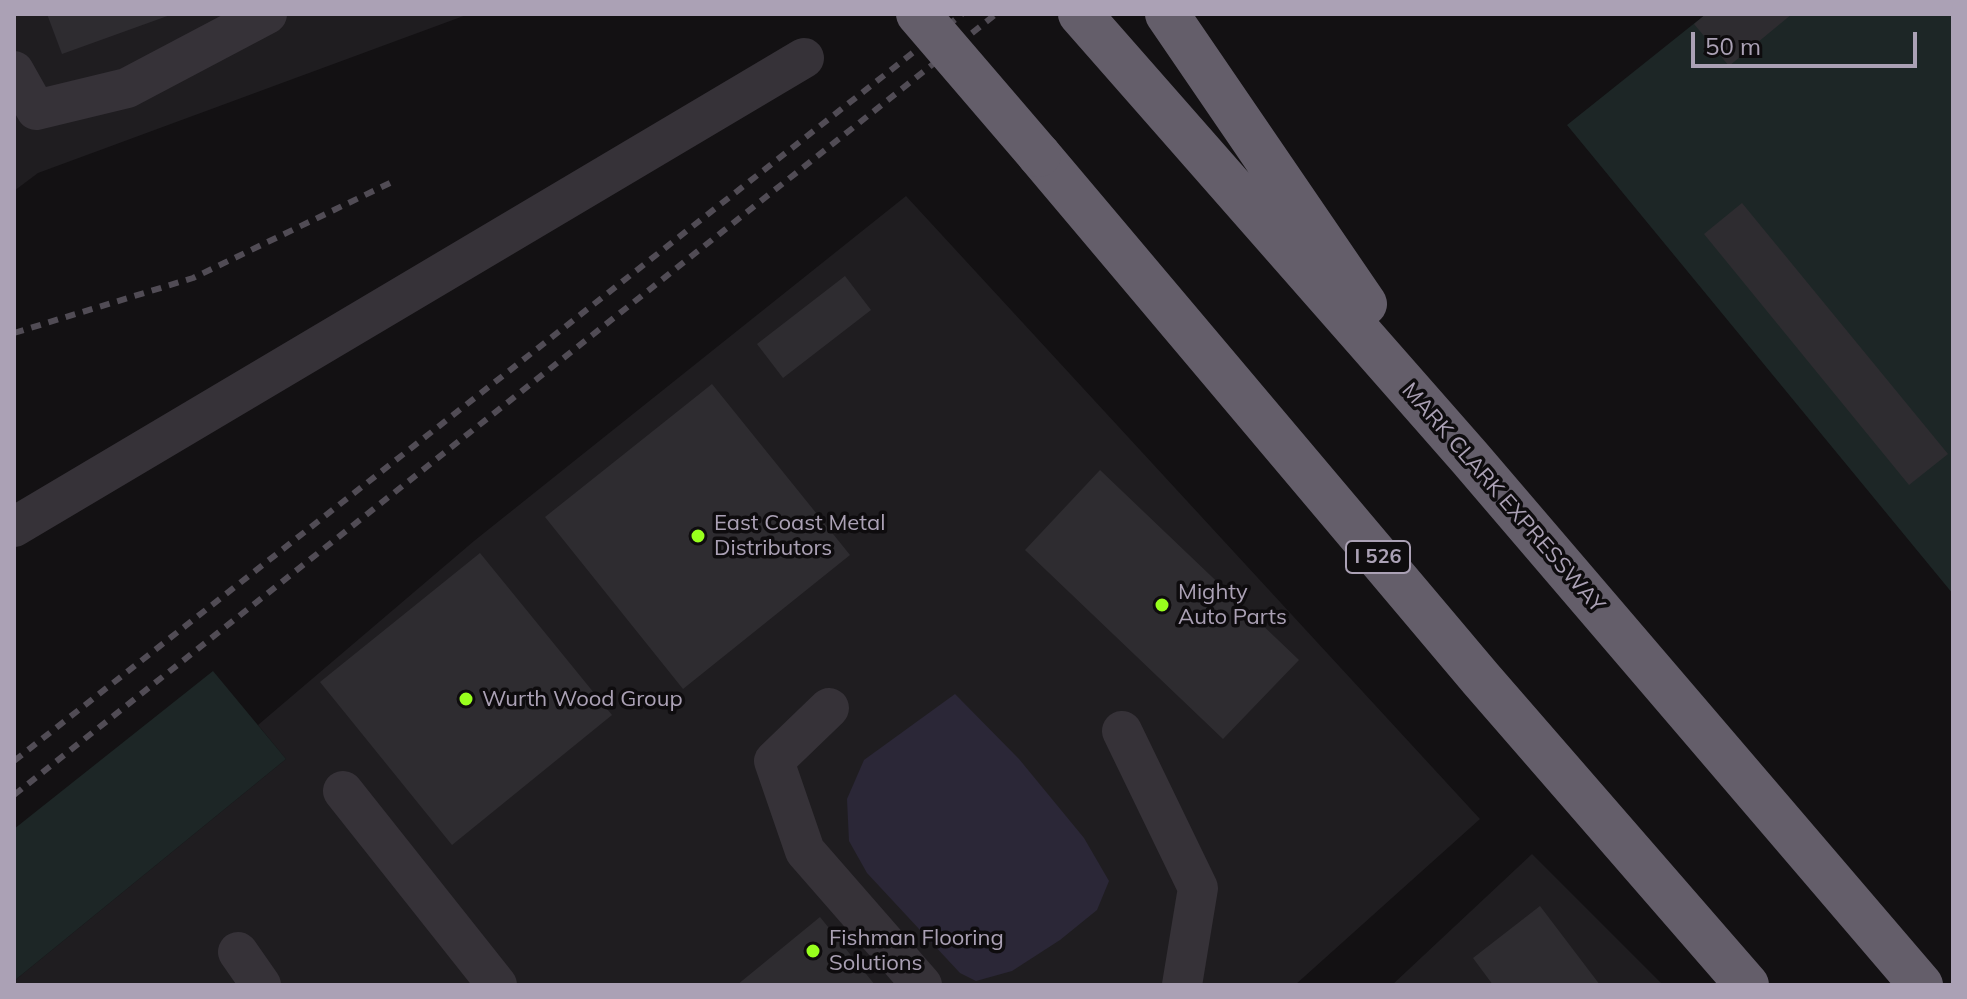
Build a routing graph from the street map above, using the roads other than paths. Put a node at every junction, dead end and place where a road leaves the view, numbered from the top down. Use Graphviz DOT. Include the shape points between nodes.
graph roads {
  1 [pos="267,14"];
  2 [pos="918,14"];
  3 [pos="1080,14"];
  4 [pos="1169,18"];
  5 [pos="804,58"];
  6 [pos="14,71"];
  7 [pos="1470,458"];
  8 [pos="14,527"];
  9 [pos="829,708"];
  10 [pos="1122,731"];
  11 [pos="343,791"];
  12 [pos="238,952"];
  13 [pos="1737,975"];
  14 [pos="261,985"];
  15 [pos="497,985"];
  16 [pos="922,985"];
  17 [pos="1182,985"];
  18 [pos="1921,985"];
  1 -- 6 [label="lane" via="127,88 36,110"];
  2 -- 13 [label="highway, I 526, bridge"];
  3 -- 7 [label="highway, MARK CLARK EXPRESSWAY"];
  4 -- 7 [label="highway"];
  5 -- 8 [label="lane"];
  7 -- 18 [label="highway, MARK CLARK EXPRESSWAY"];
  9 -- 16 [label="lane" via="774,761 779,776 805,851"];
  10 -- 17 [label="lane" via="1198,888"];
  11 -- 15 [label="lane"];
  12 -- 14 [label="lane"];
}
